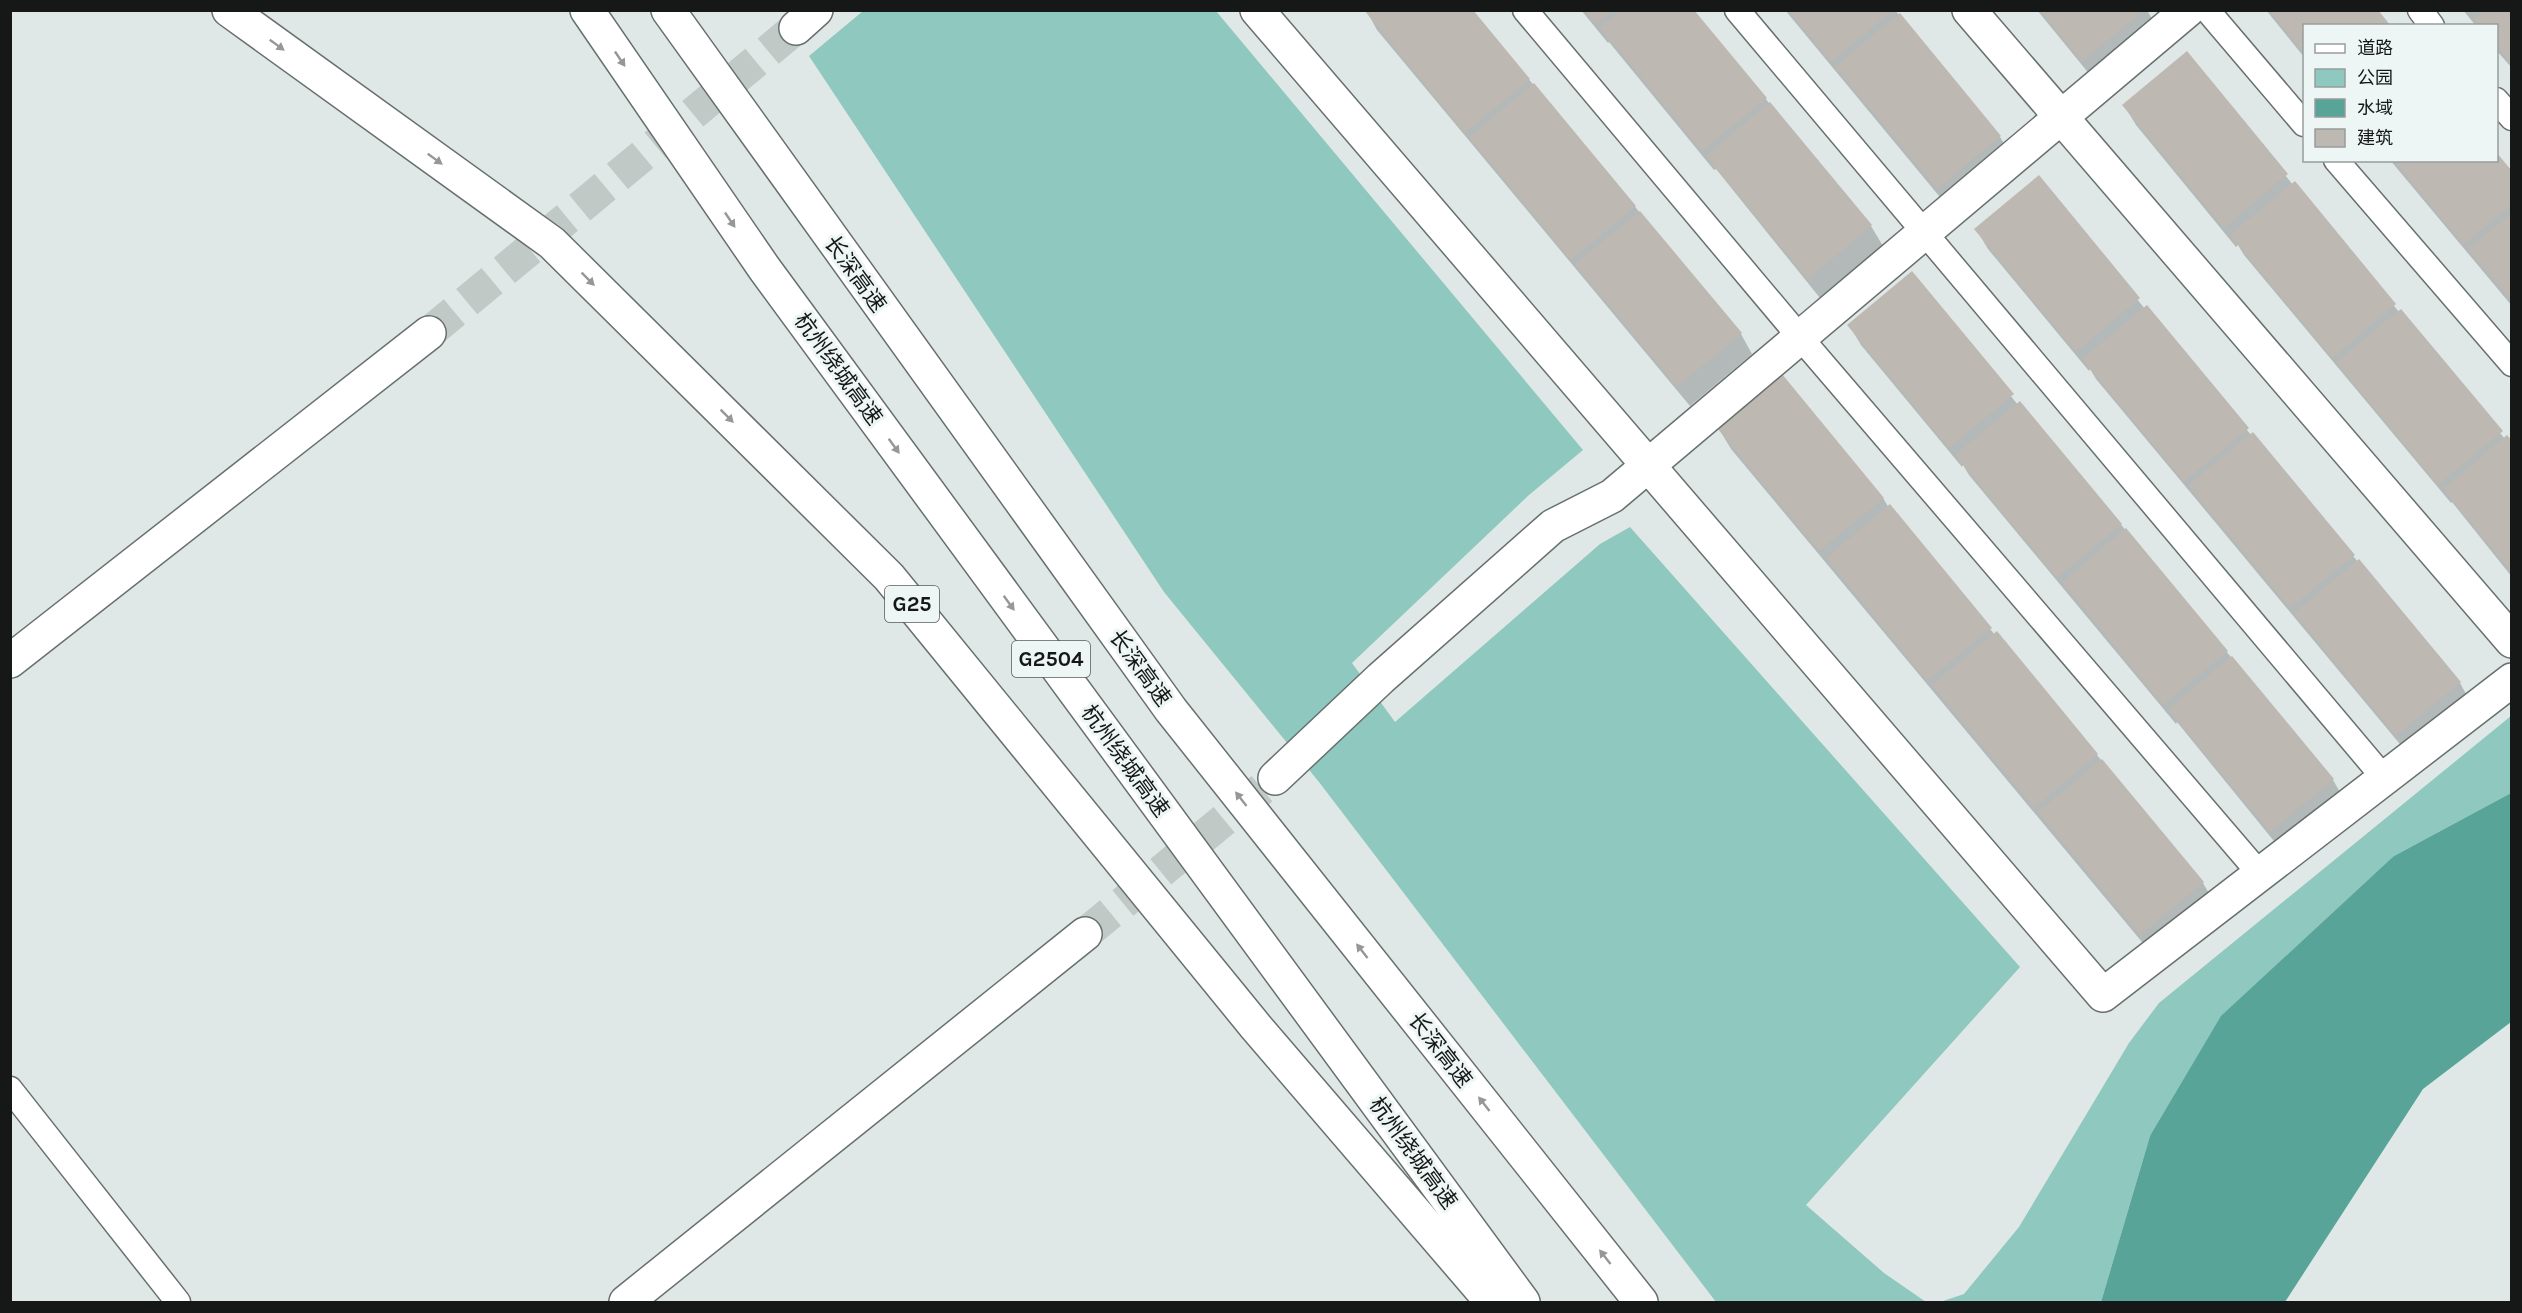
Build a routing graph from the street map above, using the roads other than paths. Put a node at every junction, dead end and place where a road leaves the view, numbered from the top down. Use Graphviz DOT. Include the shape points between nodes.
graph roads {
  1 [pos="229,10"];
  2 [pos="587,10"];
  3 [pos="668,10"];
  4 [pos="1257,10"];
  5 [pos="1525,10"];
  6 [pos="1737,10"];
  7 [pos="1969,10"];
  8 [pos="2188,10"];
  9 [pos="2207,10"];
  10 [pos="2420,10"];
  11 [pos="2430,24"];
  12 [pos="2498,102"];
  13 [pos="2061,117"];
  14 [pos="2511,118"];
  15 [pos="2303,123"];
  16 [pos="2338,162"];
  17 [pos="1923,233"];
  18 [pos="429,333"];
  19 [pos="1799,336"];
  20 [pos="2511,364"];
  21 [pos="1647,464"];
  22 [pos="2511,641"];
  23 [pos="10,661"];
  24 [pos="2511,680"];
  25 [pos="1275,778"];
  26 [pos="2384,778"];
  27 [pos="2260,874"];
  28 [pos="1085,934"];
  29 [pos="10,1089"];
  30 [pos="178,1302"];
  31 [pos="626,1302"];
  32 [pos="1492,1302"];
  33 [pos="1523,1302"];
  34 [pos="1641,1302"];
  1 -- 32 [label="main road, G25, one-way" via="552,243 889,577 1256,1026"];
  2 -- 33 [label="main road, 杭州绕城高速 / G2504, one-way" via="764,268"];
  34 -- 3 [label="main road, 长深高速, one-way" via="1171,710"];
  4 -- 21 [label="main road"];
  5 -- 19 [label="lane"];
  6 -- 17 [label="lane"];
  7 -- 13 [label="main road"];
  8 -- 13 [label="main road"];
  9 -- 15 [label="lane"];
  10 -- 11 [label="lane"];
  12 -- 14 [label="lane"];
  13 -- 17 [label="main road"];
  13 -- 22 [label="main road"];
  16 -- 20 [label="lane"];
  17 -- 19 [label="main road"];
  17 -- 26 [label="lane"];
  18 -- 23 [label="main road"];
  19 -- 21 [label="main road"];
  19 -- 27 [label="lane"];
  21 -- 25 [label="main road" via="1611,496 1552,526"];
  21 -- 27 [label="main road" via="2103,995"];
  24 -- 26 [label="main road"];
  26 -- 27 [label="main road"];
  28 -- 31 [label="main road"];
  29 -- 30 [label="lane"];
}
